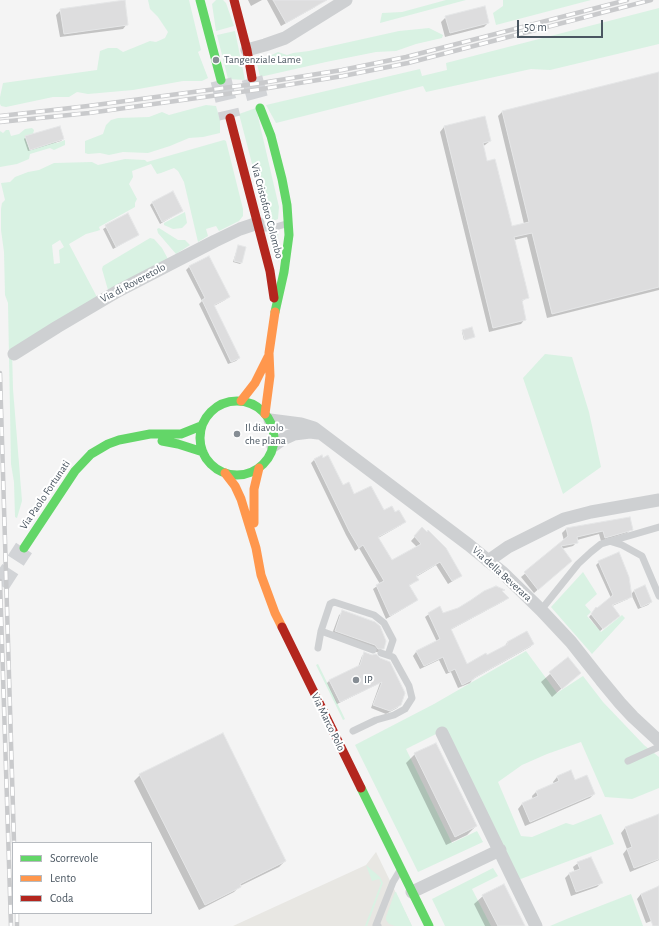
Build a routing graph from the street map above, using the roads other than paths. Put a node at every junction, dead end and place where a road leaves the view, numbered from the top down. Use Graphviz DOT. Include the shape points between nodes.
graph roads {
  1 [pos="234,0"];
  2 [pos="346,0"];
  3 [pos="202,1"];
  4 [pos="247,50"];
  5 [pos="252,78"];
  6 [pos="221,80"];
  7 [pos="260,108"];
  8 [pos="230,118"];
  9 [pos="288,222"];
  10 [pos="258,226"];
  11 [pos="275,310"];
  12 [pos="269,353"];
  13 [pos="14,354"];
  14 [pos="241,401"];
  15 [pos="268,417"];
  16 [pos="201,426"];
  17 [pos="321,433"];
  18 [pos="131,438"];
  19 [pos="274,446"];
  20 [pos="203,452"];
  21 [pos="259,468"];
  22 [pos="225,473"];
  23 [pos="659,500"];
  24 [pos="659,527"];
  25 [pos="609,541"];
  26 [pos="24,548"];
  27 [pos="256,548"];
  28 [pos="488,560"];
  29 [pos="659,596"];
  30 [pos="541,610"];
  31 [pos="321,631"];
  32 [pos="318,648"];
  33 [pos="373,650"];
  34 [pos="352,731"];
  35 [pos="442,733"];
  36 [pos="659,741"];
  37 [pos="659,747"];
  38 [pos="628,761"];
  39 [pos="500,850"];
  40 [pos="401,870"];
  41 [pos="412,892"];
  42 [pos="377,926"];
  43 [pos="429,926"];
  44 [pos="536,926"];
  1 -- 4 [label="main road"];
  2 -- 4 [label="street" via="285,38"];
  3 -- 6 [label="main road"];
  4 -- 5 [label="main road"];
  7 -- 9 [label="main road, Via Cristoforo Colombo" via="271,136 282,179"];
  8 -- 10 [label="main road, Via Cristoforo Colombo"];
  9 -- 10 [label="lane" via="272,228"];
  9 -- 11 [label="main road, Via Cristoforo Colombo" via="286,259"];
  10 -- 11 [label="main road, Via Cristoforo Colombo" via="273,283"];
  10 -- 13 [label="street, Via di Roveretolo" via="240,229 118,291"];
  11 -- 12 [label="main road, Via Cristoforo Colombo"];
  12 -- 14 [label="main road, Via Cristoforo Colombo" via="255,383"];
  12 -- 15 [label="main road, Via Cristoforo Colombo"];
  14 -- 15 [label="main road" via="253,404"];
  14 -- 16 [label="main road" via="215,407"];
  15 -- 17 [label="street, Via della Beverara" via="309,426"];
  15 -- 19 [label="main road" via="274,431"];
  16 -- 18 [label="main road, Via Paolo Fortunati" via="181,434 150,434"];
  16 -- 20 [label="main road" via="199,438"];
  17 -- 19 [label="street" via="294,434"];
  17 -- 28 [label="street, Via della Beverara"];
  18 -- 20 [label="main road, Via Paolo Fortunati" via="170,443"];
  18 -- 26 [label="main road, Via Paolo Fortunati" via="108,444 82,462"];
  19 -- 21 [label="main road"];
  20 -- 22 [label="main road" via="212,464"];
  21 -- 22 [label="main road" via="242,475"];
  21 -- 27 [label="main road, Via Marco Polo" via="254,489"];
  22 -- 27 [label="main road, Via Marco Polo" via="239,496"];
  23 -- 28 [label="street" via="564,519"];
  24 -- 25 [label="lane"];
  25 -- 29 [label="lane" via="642,556"];
  25 -- 30 [label="lane" via="591,552"];
  27 -- 40 [label="main road, Via Marco Polo" via="261,575 275,613"];
  28 -- 30 [label="street, Via della Beverara"];
  30 -- 36 [label="street, Via della Beverara" via="633,717"];
  31 -- 32 [label="lane"];
  31 -- 33 [label="lane"];
  31 -- 34 [label="lane" via="330,604 334,602 374,615 384,623 393,640 384,654 393,657 412,698 405,709"];
  35 -- 39 [label="street"];
  37 -- 38 [label="lane"];
  39 -- 41 [label="street"];
  39 -- 44 [label="street"];
  40 -- 41 [label="main road, Via Marco Polo"];
  40 -- 42 [label="lane" via="393,882"];
  41 -- 43 [label="main road, Via Marco Polo"];
}
